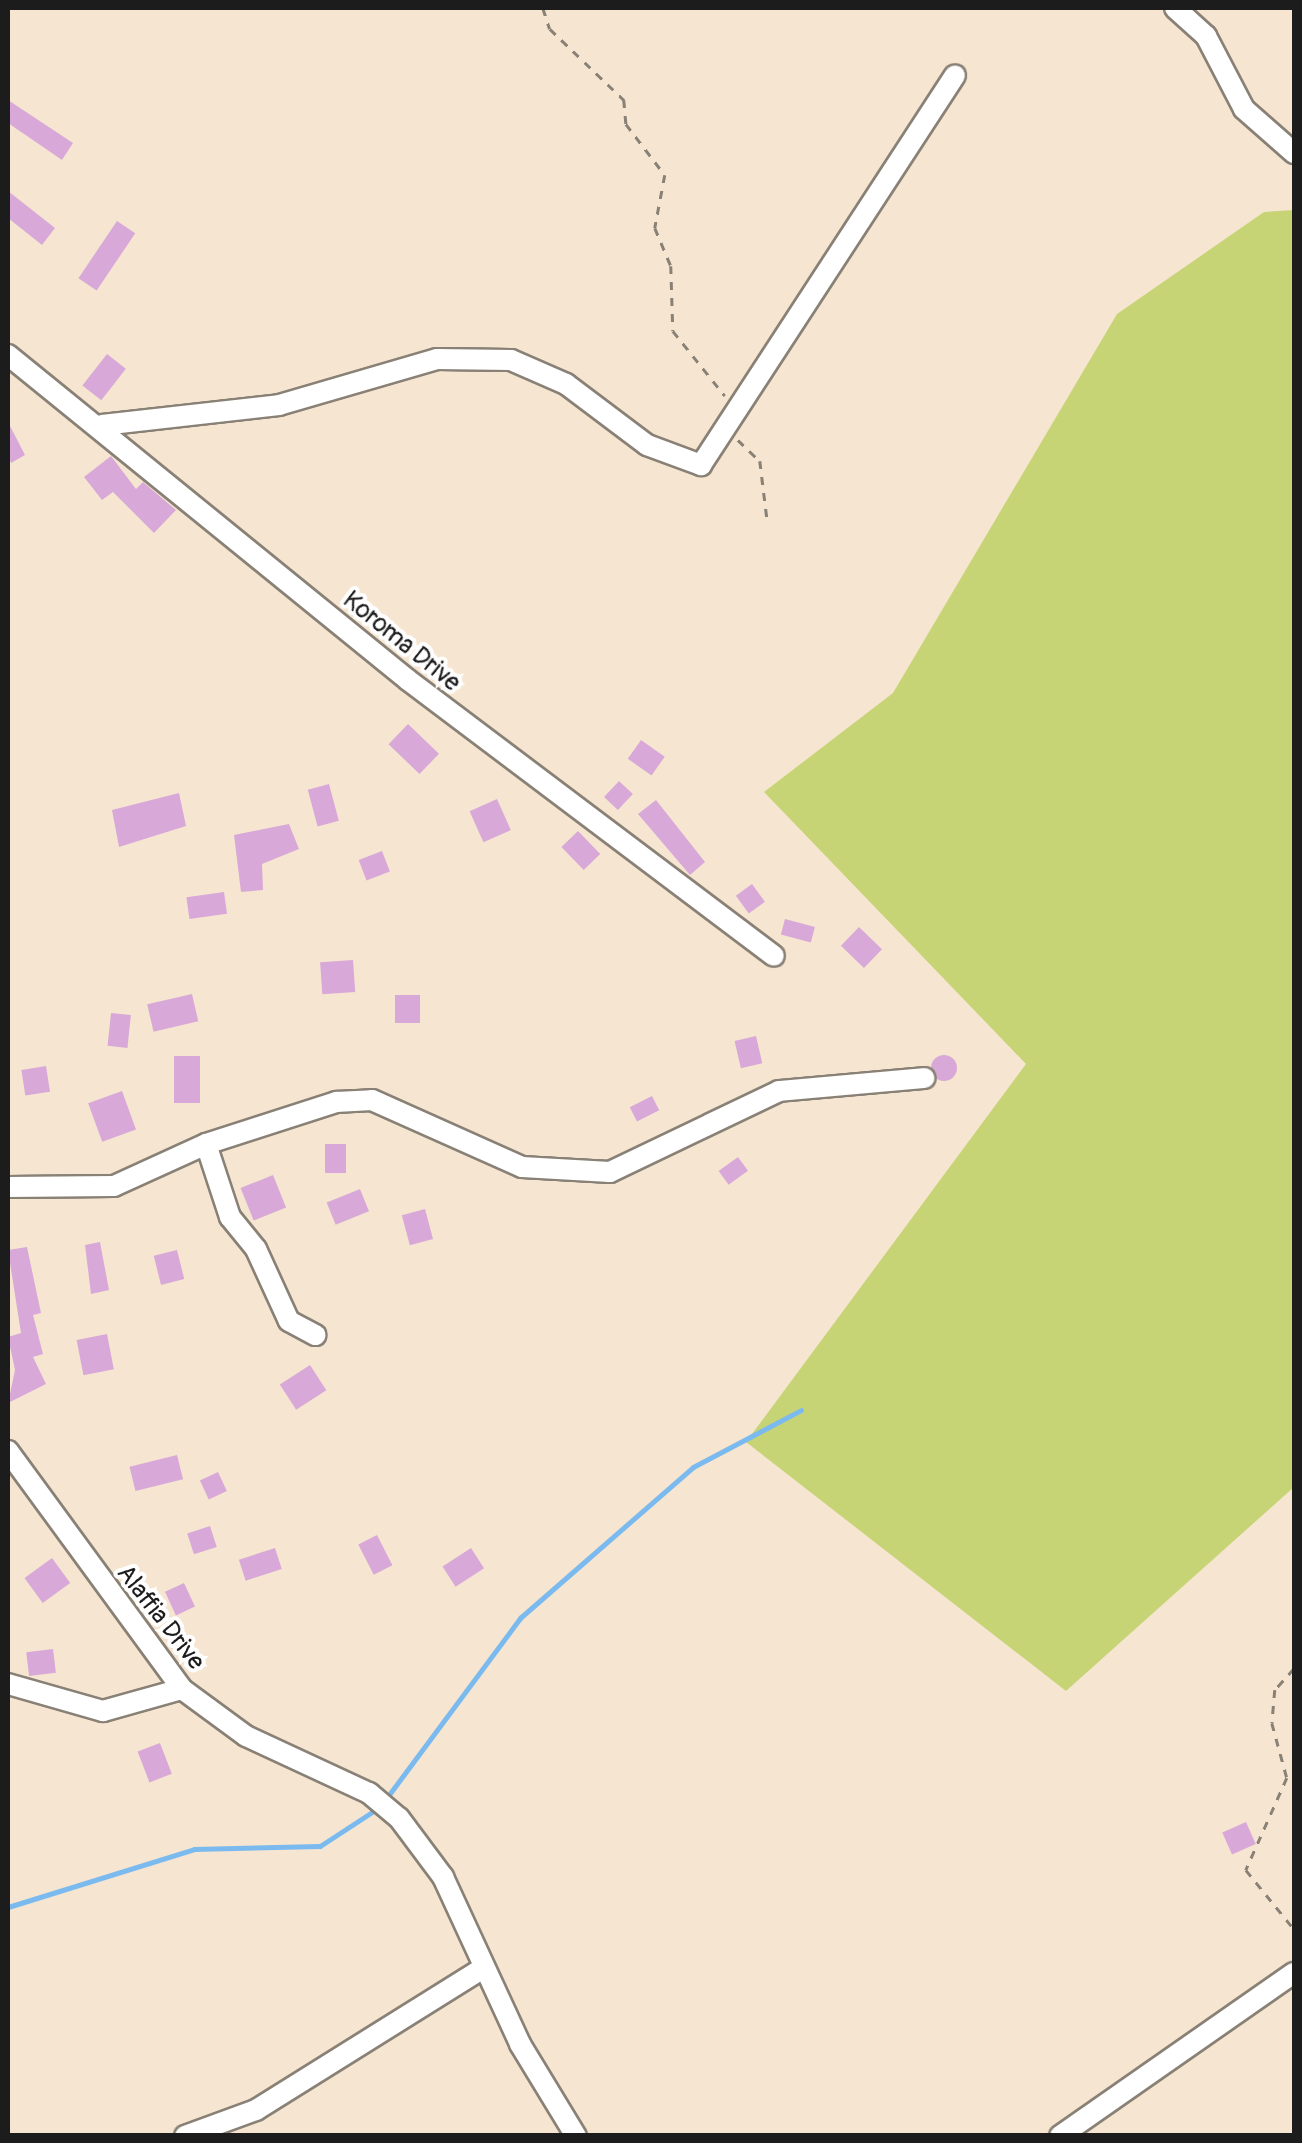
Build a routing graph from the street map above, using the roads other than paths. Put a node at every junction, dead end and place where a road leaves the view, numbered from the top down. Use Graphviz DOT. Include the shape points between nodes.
graph roads {
  1 [pos="1175,8"];
  2 [pos="955,76"];
  3 [pos="1294,153"];
  4 [pos="8,355"];
  5 [pos="102,425"];
  6 [pos="774,956"];
  7 [pos="924,1078"];
  8 [pos="206,1144"];
  9 [pos="8,1186"];
  10 [pos="315,1335"];
  11 [pos="8,1452"];
  12 [pos="8,1684"];
  13 [pos="182,1689"];
  14 [pos="482,1969"];
  15 [pos="1294,1972"];
  16 [pos="186,2136"];
  17 [pos="576,2136"];
  18 [pos="1060,2136"];
  1 -- 3 [label="street" via="1206,36 1244,110"];
  2 -- 5 [label="street" via="701,466 647,444 566,384 511,360 437,359 279,405"];
  4 -- 5 [label="street, Koroma Drive"];
  5 -- 6 [label="street, Koroma Drive" via="408,680"];
  7 -- 8 [label="street" via="780,1091 610,1172 522,1167 372,1100 336,1102"];
  8 -- 9 [label="street" via="114,1186"];
  8 -- 10 [label="street" via="230,1217 256,1249 289,1320"];
  11 -- 13 [label="street, Alaffia Drive"];
  12 -- 13 [label="street" via="103,1710"];
  13 -- 14 [label="street, Alaffia Drive" via="246,1736 370,1793 443,1877"];
  14 -- 16 [label="street" via="256,2110"];
  14 -- 17 [label="street"];
  15 -- 18 [label="street"];
}
